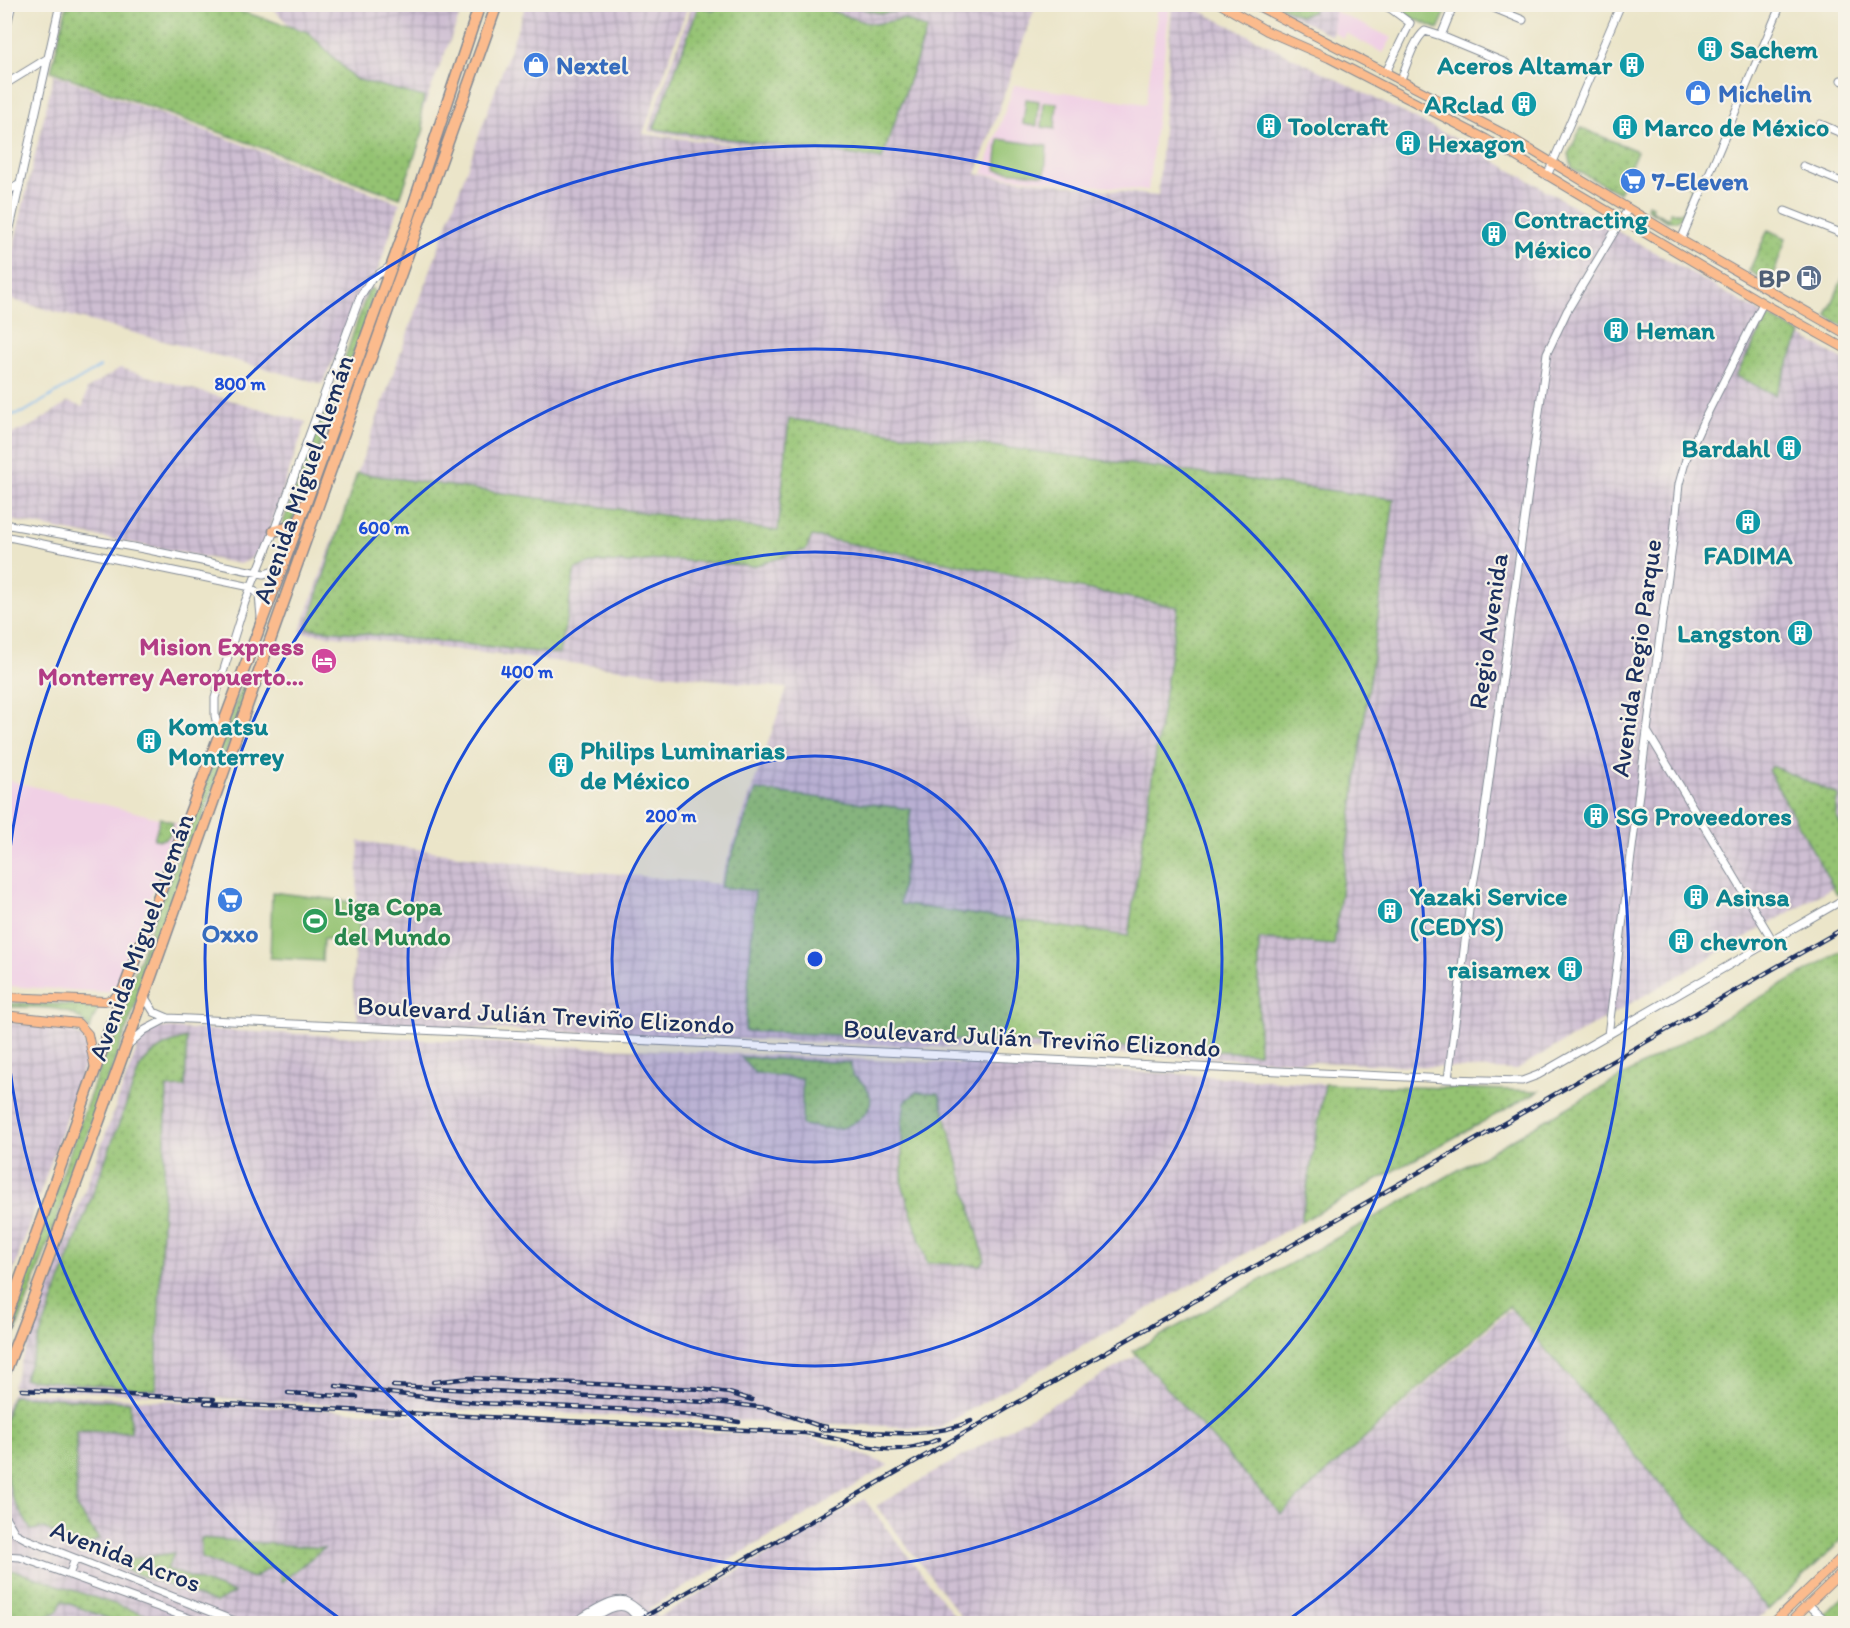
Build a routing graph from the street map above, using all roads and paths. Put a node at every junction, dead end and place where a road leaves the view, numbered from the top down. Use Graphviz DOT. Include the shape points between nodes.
graph roads {
  1 [pos="12,4"];
  2 [pos="60,4"];
  3 [pos="480,4"];
  4 [pos="497,4"];
  5 [pos="1220,4"];
  6 [pos="1254,4"];
  7 [pos="1380,4"];
  8 [pos="1454,4"];
  9 [pos="1484,4"];
  10 [pos="1620,4"];
  11 [pos="1781,4"];
  12 [pos="1392,7"];
  13 [pos="1523,20"];
  14 [pos="6,29"];
  15 [pos="1441,36"];
  16 [pos="4,38"];
  17 [pos="48,58"];
  18 [pos="1506,63"];
  19 [pos="1386,72"];
  20 [pos="1401,80"];
  21 [pos="4,85"];
  22 [pos="1820,124"];
  23 [pos="1845,135"];
  24 [pos="1554,162"];
  25 [pos="1803,166"];
  26 [pos="1547,176"];
  27 [pos="20,184"];
  28 [pos="1845,184"];
  29 [pos="4,193"];
  30 [pos="1628,209"];
  31 [pos="1785,211"];
  32 [pos="1621,220"];
  33 [pos="1845,235"];
  34 [pos="1681,240"];
  35 [pos="5,248"];
  36 [pos="4,255"];
  37 [pos="392,265"];
  38 [pos="1762,303"];
  39 [pos="1845,334"];
  40 [pos="1845,349"];
  41 [pos="4,524"];
  42 [pos="298,525"];
  43 [pos="274,531"];
  44 [pos="4,536"];
  45 [pos="288,553"];
  46 [pos="256,573"];
  47 [pos="251,587"];
  48 [pos="261,625"];
  49 [pos="1647,731"];
  50 [pos="219,733"];
  51 [pos="1845,898"];
  52 [pos="1773,941"];
  53 [pos="125,986"];
  54 [pos="144,996"];
  55 [pos="4,1000"];
  56 [pos="4,1015"];
  57 [pos="168,1018"];
  58 [pos="1608,1035"];
  59 [pos="124,1049"];
  60 [pos="95,1071"];
  61 [pos="1448,1079"];
  62 [pos="4,1324"];
  63 [pos="4,1375"];
  64 [pos="4,1515"];
  65 [pos="9,1524"];
  66 [pos="4,1535"];
  67 [pos="1845,1553"];
  68 [pos="4,1556"];
  69 [pos="75,1558"];
  70 [pos="1845,1568"];
  71 [pos="112,1573"];
  72 [pos="69,1575"];
  73 [pos="1835,1578"];
  74 [pos="105,1588"];
  75 [pos="1845,1590"];
  76 [pos="623,1603"];
  77 [pos="1808,1604"];
  78 [pos="1822,1617"];
  79 [pos="205,1623"];
  80 [pos="242,1623"];
  81 [pos="571,1623"];
  82 [pos="585,1623"];
  83 [pos="648,1623"];
  84 [pos="1772,1623"];
  85 [pos="1788,1623"];
  86 [pos="1816,1623"];
  87 [pos="1829,1623"];
  1 -- 14 [label="street"];
  2 -- 17 [label="street"];
  3 -- 37 [label="highway, Avenida Miguel Alemán"];
  4 -- 54 [label="highway, Avenida Miguel Alemán"];
  5 -- 26 [label="main road" via="1475,134"];
  6 -- 19 [label="main road"];
  7 -- 12 [label="street"];
  8 -- 15 [label="street"];
  9 -- 13 [label="street"];
  10 -- 24 [label="street"];
  11 -- 34 [label="street"];
  12 -- 19 [label="street" via="1410,22"];
  14 -- 16 [label="street"];
  15 -- 18 [label="street"];
  15 -- 20 [label="street" via="1422,33"];
  17 -- 21 [label="street"];
  17 -- 27 [label="street"];
  19 -- 20 [label="main road"];
  20 -- 24 [label="main road"];
  22 -- 23 [label="street"];
  24 -- 26 [label="street"];
  24 -- 30 [label="main road"];
  25 -- 28 [label="street"];
  26 -- 32 [label="main road"];
  27 -- 29 [label="street"];
  27 -- 35 [label="street"];
  30 -- 32 [label="street, Regio Avenida"];
  30 -- 34 [label="main road"];
  31 -- 33 [label="street"];
  32 -- 38 [label="main road"];
  32 -- 61 [label="street, Regio Avenida" via="1547,353"];
  34 -- 39 [label="main road"];
  35 -- 36 [label="street"];
  37 -- 42 [label="highway, Avenida Miguel Alemán"];
  37 -- 43 [label="street" via="371,279 360,297"];
  38 -- 40 [label="main road"];
  38 -- 49 [label="street, Avenida Regio Parque" via="1682,472"];
  41 -- 46 [label="street"];
  42 -- 43 [label="highway"];
  42 -- 45 [label="highway, Avenida Miguel Alemán"];
  43 -- 46 [label="street"];
  44 -- 47 [label="street"];
  45 -- 46 [label="street" via="274,571"];
  45 -- 48 [label="highway, Avenida Miguel Alemán"];
  46 -- 47 [label="street"];
  47 -- 48 [label="street" via="261,600"];
  47 -- 50 [label="street" via="215,698 214,716"];
  48 -- 50 [label="highway, Avenida Miguel Alemán"];
  49 -- 52 [label="street"];
  49 -- 58 [label="street, Avenida Regio Parque"];
  50 -- 53 [label="highway, Avenida Miguel Alemán"];
  51 -- 52 [label="street, Boulevard Julián Treviño Elizondo"];
  52 -- 58 [label="street, Boulevard Julián Treviño Elizondo"];
  53 -- 55 [label="main road" via="105,1001"];
  53 -- 60 [label="highway, Avenida Miguel Alemán"];
  54 -- 57 [label="street" via="154,1011"];
  54 -- 59 [label="highway, Avenida Miguel Alemán"];
  56 -- 60 [label="main road" via="83,1026"];
  57 -- 59 [label="street"];
  57 -- 61 [label="street, Boulevard Julián Treviño Elizondo"];
  58 -- 61 [label="street, Boulevard Julián Treviño Elizondo" via="1522,1081"];
  59 -- 63 [label="highway, Avenida Miguel Alemán"];
  60 -- 62 [label="highway, Avenida Miguel Alemán"];
  64 -- 65 [label="street, Avenida Acros"];
  65 -- 66 [label="street"];
  65 -- 69 [label="street, Avenida Acros" via="26,1539"];
  67 -- 84 [label="main road"];
  68 -- 72 [label="street, Avenida Acros" via="20,1557"];
  69 -- 71 [label="street, Avenida Acros"];
  69 -- 72 [label="street"];
  70 -- 73 [label="main road"];
  71 -- 74 [label="street"];
  71 -- 80 [label="street, Avenida Acros"];
  72 -- 74 [label="street, Avenida Acros"];
  73 -- 75 [label="street"];
  73 -- 77 [label="main road"];
  74 -- 79 [label="street, Avenida Acros"];
  76 -- 81 [label="street" via="611,1602"];
  76 -- 82 [label="street"];
  76 -- 83 [label="street"];
  77 -- 78 [label="street"];
  77 -- 85 [label="main road"];
  78 -- 86 [label="street"];
  78 -- 87 [label="street"];
}
